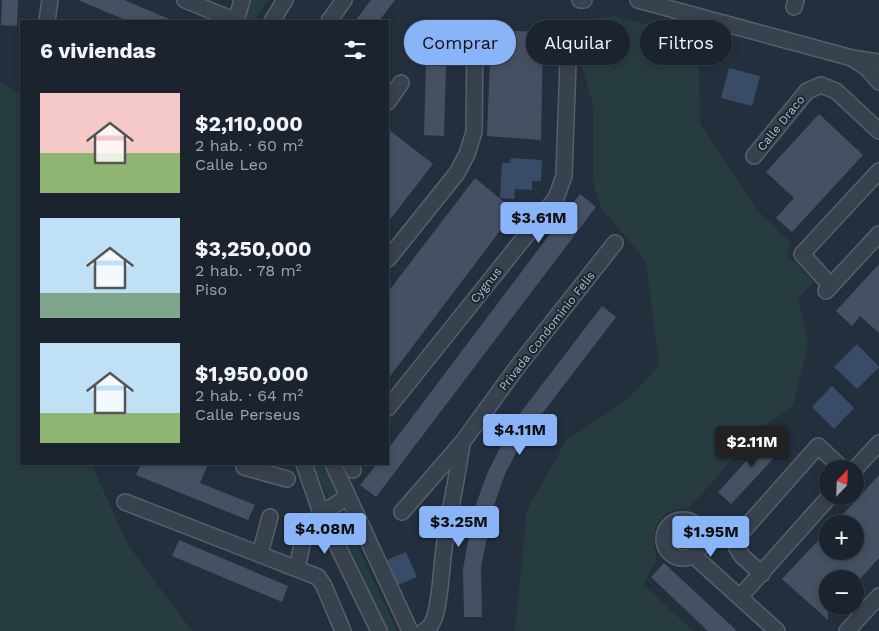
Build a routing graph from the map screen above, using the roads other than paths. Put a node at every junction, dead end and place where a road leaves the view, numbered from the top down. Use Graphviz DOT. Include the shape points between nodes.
graph roads {
  1 [pos="50,0"];
  2 [pos="185,0"];
  3 [pos="242,0"];
  4 [pos="285,0"];
  5 [pos="344,0"];
  6 [pos="580,0"];
  7 [pos="584,0"];
  8 [pos="638,0"];
  9 [pos="47,20"];
  10 [pos="234,20"];
  11 [pos="236,20"];
  12 [pos="273,20"];
  13 [pos="330,20"];
  14 [pos="852,58"];
  15 [pos="879,62"];
  16 [pos="475,65"];
  17 [pos="568,65"];
  18 [pos="879,82"];
  19 [pos="401,83"];
  20 [pos="389,101"];
  21 [pos="879,131"];
  22 [pos="754,156"];
  23 [pos="879,170"];
  24 [pos="879,234"];
  25 [pos="615,243"];
  26 [pos="389,258"];
  27 [pos="389,407"];
  28 [pos="879,442"];
  29 [pos="462,443"];
  30 [pos="833,460"];
  31 [pos="863,460"];
  32 [pos="244,465"];
  33 [pos="304,465"];
  34 [pos="333,465"];
  35 [pos="287,479"];
  36 [pos="346,497"];
  37 [pos="125,502"];
  38 [pos="822,505"];
  39 [pos="320,510"];
  40 [pos="402,512"];
  41 [pos="270,517"];
  42 [pos="304,536"];
  43 [pos="260,554"];
  44 [pos="693,555"];
  45 [pos="296,568"];
  46 [pos="762,574"];
  47 [pos="879,596"];
  48 [pos="740,597"];
  49 [pos="376,630"];
  50 [pos="343,631"];
  51 [pos="410,631"];
  52 [pos="424,631"];
  53 [pos="777,631"];
  54 [pos="847,631"];
  1 -- 9 [label="street"];
  2 -- 10 [label="street"];
  3 -- 11 [label="street"];
  4 -- 12 [label="street"];
  5 -- 13 [label="street"];
  6 -- 7 [label="street"];
  8 -- 14 [label="street"];
  14 -- 15 [label="street"];
  14 -- 18 [label="street"];
  16 -- 26 [label="street" via="474,132 467,154 457,173"];
  17 -- 27 [label="street, Cygnus" via="564,176 556,198"];
  19 -- 20 [label="street"];
  21 -- 22 [label="street, Calle Draco" via="836,90 821,85 807,91"];
  23 -- 24 [label="street" via="802,254 828,289"];
  25 -- 29 [label="street, Privada Condominio Felis"];
  28 -- 31 [label="street"];
  29 -- 40 [label="street, Privada Condominio Felis"];
  29 -- 52 [label="street, Privada Condominio Felis" via="435,618"];
  30 -- 46 [label="street" via="818,446 741,533 736,546"];
  32 -- 35 [label="street"];
  33 -- 39 [label="street"];
  34 -- 36 [label="street"];
  36 -- 39 [label="street" via="332,507"];
  36 -- 51 [label="street"];
  37 -- 43 [label="street"];
  38 -- 46 [label="street"];
  39 -- 49 [label="street"];
  41 -- 43 [label="street"];
  42 -- 45 [label="street"];
  43 -- 45 [label="street"];
  44 -- 48 [label="street"];
  45 -- 50 [label="street" via="321,581"];
  46 -- 48 [label="street"];
  47 -- 54 [label="street"];
  48 -- 53 [label="street"];
}
